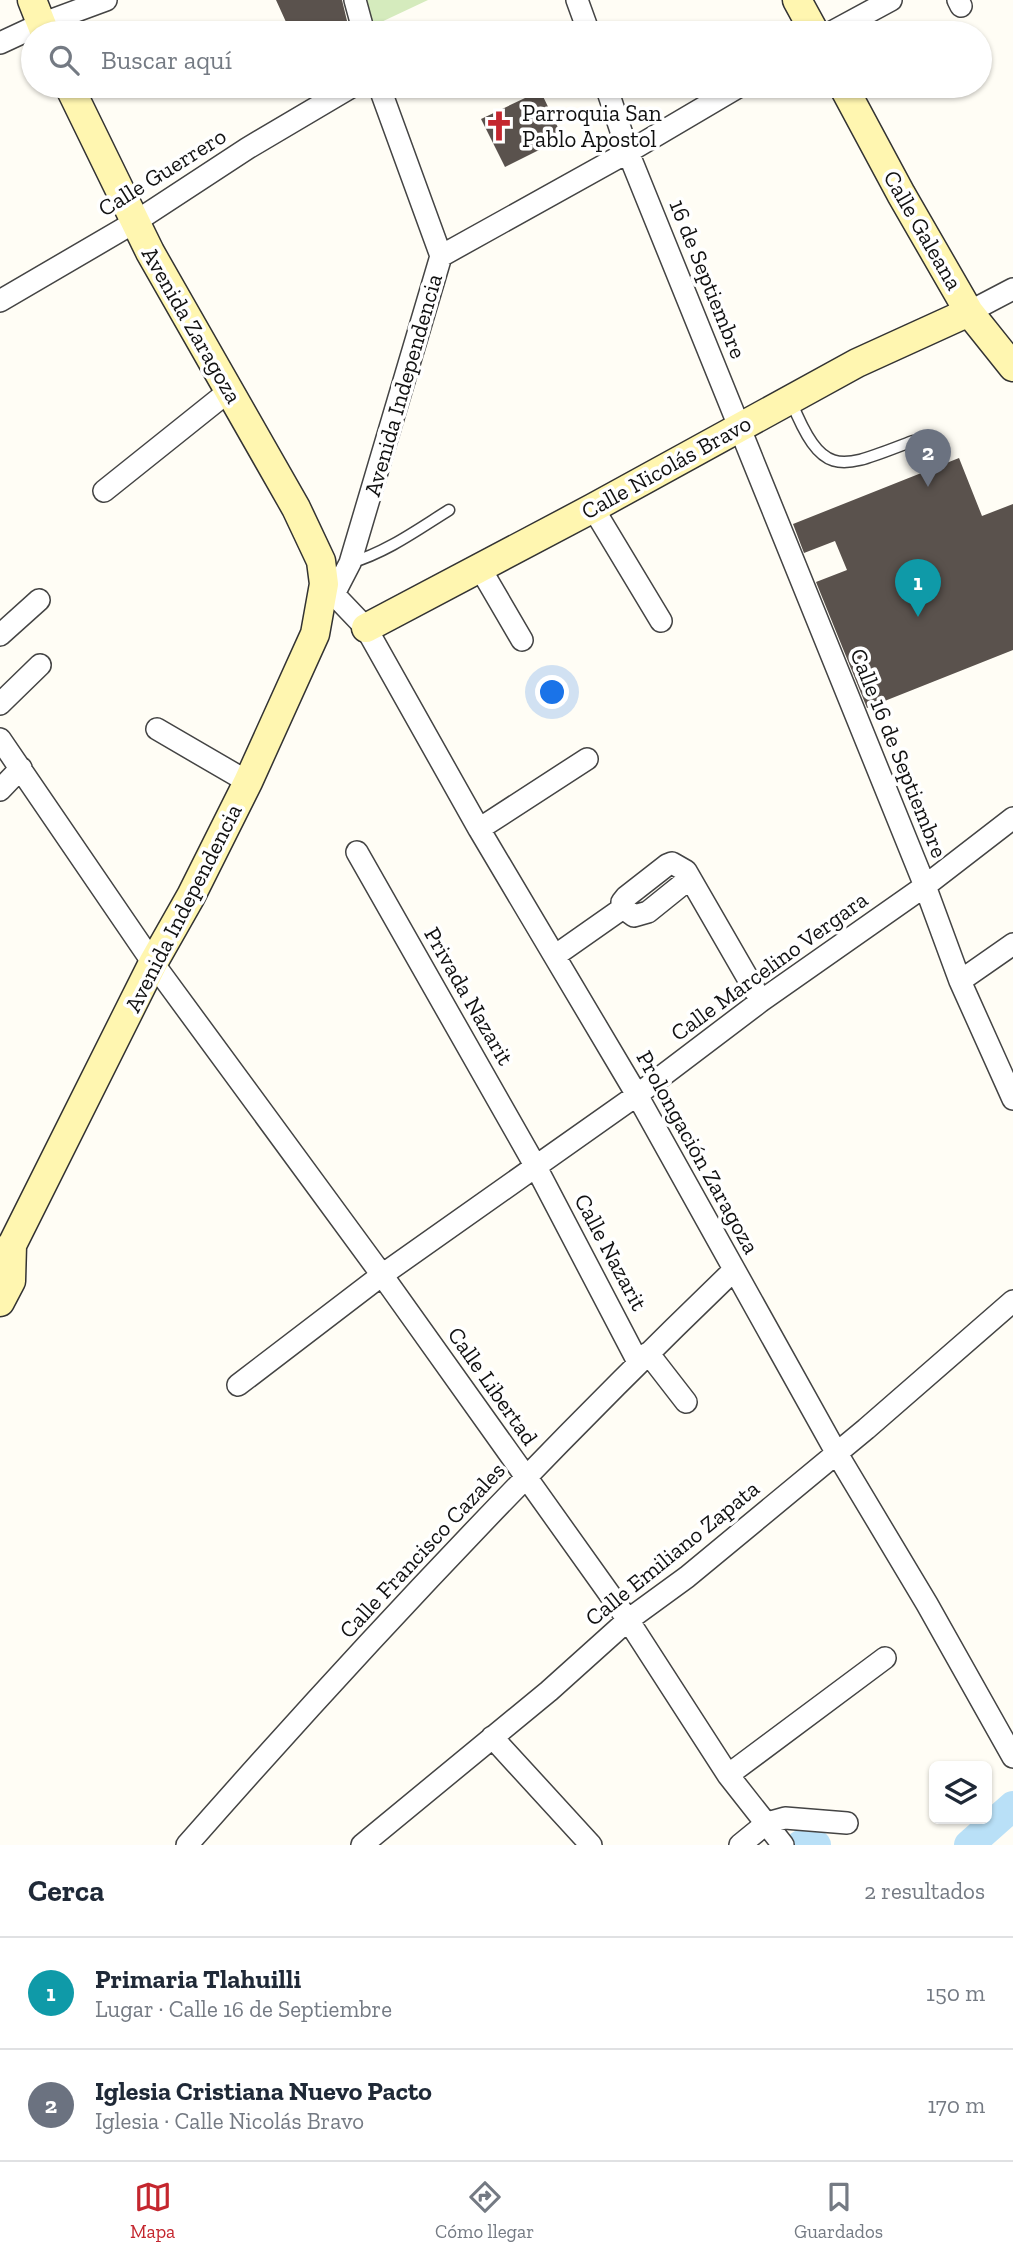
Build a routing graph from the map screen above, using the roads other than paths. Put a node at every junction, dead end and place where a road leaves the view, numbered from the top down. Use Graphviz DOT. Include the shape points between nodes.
graph roads {
  1 [pos="106,0"];
  2 [pos="355,0"];
  3 [pos="578,0"];
  4 [pos="797,0"];
  5 [pos="891,0"];
  6 [pos="39,19"];
  7 [pos="361,21"];
  8 [pos="585,21"];
  9 [pos="808,21"];
  10 [pos="852,21"];
  11 [pos="21,30"];
  12 [pos="0,43"];
  13 [pos="75,98"];
  14 [pos="333,98"];
  15 [pos="383,98"];
  16 [pos="610,98"];
  17 [pos="720,98"];
  18 [pos="849,98"];
  19 [pos="628,152"];
  20 [pos="135,222"];
  21 [pos="441,256"];
  22 [pos="1013,289"];
  23 [pos="0,302"];
  24 [pos="970,312"];
  25 [pos="1013,368"];
  26 [pos="229,391"];
  27 [pos="791,401"];
  28 [pos="739,426"];
  29 [pos="913,441"];
  30 [pos="104,491"];
  31 [pos="593,508"];
  32 [pos="449,510"];
  33 [pos="350,563"];
  34 [pos="480,568"];
  35 [pos="326,579"];
  36 [pos="39,600"];
  37 [pos="661,621"];
  38 [pos="366,628"];
  39 [pos="0,635"];
  40 [pos="522,640"];
  41 [pos="40,665"];
  42 [pos="0,704"];
  43 [pos="157,729"];
  44 [pos="0,739"];
  45 [pos="587,759"];
  46 [pos="21,768"];
  47 [pos="248,782"];
  48 [pos="0,790"];
  49 [pos="1013,818"];
  50 [pos="479,829"];
  51 [pos="357,852"];
  52 [pos="925,886"];
  53 [pos="1013,944"];
  54 [pos="555,955"];
  55 [pos="153,963"];
  56 [pos="960,981"];
  57 [pos="761,1001"];
  58 [pos="638,1096"];
  59 [pos="1013,1099"];
  60 [pos="536,1167"];
  61 [pos="6,1250"];
  62 [pos="734,1270"];
  63 [pos="382,1275"];
  64 [pos="1013,1301"];
  65 [pos="0,1302"];
  66 [pos="643,1357"];
  67 [pos="238,1385"];
  68 [pos="687,1402"];
  69 [pos="836,1452"];
  70 [pos="526,1477"];
  71 [pos="628,1620"];
  72 [pos="885,1658"];
  73 [pos="492,1737"];
  74 [pos="1013,1756"];
  75 [pos="728,1774"];
  76 [pos="767,1823"];
  77 [pos="846,1823"];
  78 [pos="187,1845"];
  79 [pos="362,1845"];
  80 [pos="591,1845"];
  81 [pos="740,1845"];
  82 [pos="783,1845"];
  1 -- 6 [label="street"];
  2 -- 7 [label="street"];
  3 -- 8 [label="street"];
  4 -- 9 [label="main road"];
  5 -- 10 [label="street"];
  11 -- 12 [label="street"];
  13 -- 20 [label="main road, Avenida Zaragoza"];
  14 -- 20 [label="street, Calle Guerrero"];
  15 -- 21 [label="street"];
  16 -- 19 [label="street"];
  17 -- 19 [label="street"];
  18 -- 24 [label="main road, Calle Galeana"];
  19 -- 21 [label="street"];
  19 -- 28 [label="street, 16 de Septiembre"];
  20 -- 23 [label="street, Calle Guerrero"];
  20 -- 26 [label="main road, Avenida Zaragoza"];
  21 -- 33 [label="street, Avenida Independencia"];
  22 -- 24 [label="street"];
  24 -- 25 [label="main road, Calle Galeana"];
  24 -- 27 [label="main road, Calle Nicolás Bravo" via="857,363"];
  26 -- 30 [label="street"];
  26 -- 35 [label="main road, Avenida Zaragoza" via="286,489"];
  27 -- 28 [label="main road, Calle Nicolás Bravo"];
  27 -- 29 [label="lane" via="805,435 838,463 863,460"];
  28 -- 31 [label="main road, Calle Nicolás Bravo"];
  28 -- 52 [label="street, Calle 16 de Septiembre"];
  31 -- 34 [label="main road, Calle Nicolás Bravo"];
  31 -- 37 [label="street"];
  32 -- 33 [label="lane" via="392,545"];
  33 -- 35 [label="street, Avenida Independencia"];
  34 -- 38 [label="main road, Calle Nicolás Bravo"];
  34 -- 40 [label="street"];
  35 -- 38 [label="street, Prolongación Zaragoza"];
  35 -- 47 [label="main road, Avenida Independencia" via="315,634"];
  36 -- 39 [label="street"];
  38 -- 50 [label="street, Prolongación Zaragoza"];
  41 -- 42 [label="street"];
  43 -- 47 [label="street"];
  44 -- 46 [label="street, Calle Libertad"];
  45 -- 50 [label="street"];
  46 -- 48 [label="street"];
  46 -- 55 [label="street, Calle Libertad"];
  47 -- 55 [label="main road, Avenida Independencia"];
  49 -- 52 [label="street, Calle Marcelino Vergara"];
  50 -- 54 [label="street, Prolongación Zaragoza"];
  51 -- 60 [label="street, Privada Nazarit"];
  52 -- 56 [label="street, Calle 16 de Septiembre"];
  52 -- 57 [label="street, Calle Marcelino Vergara"];
  53 -- 56 [label="street"];
  54 -- 57 [label="street" via="626,911 639,916 648,912 688,875"];
  54 -- 58 [label="street, Prolongación Zaragoza"];
  55 -- 61 [label="main road, Avenida Independencia"];
  55 -- 63 [label="street, Calle Libertad"];
  56 -- 59 [label="street, Calle 16 de Septiembre"];
  57 -- 58 [label="street, Calle Marcelino Vergara"];
  58 -- 60 [label="street, Calle Marcelino Vergara"];
  58 -- 62 [label="street, Prolongación Zaragoza"];
  60 -- 63 [label="street, Calle Marcelino Vergara"];
  60 -- 66 [label="street, Calle Nazarit"];
  61 -- 65 [label="main road, Avenida Independencia" via="10,1281"];
  62 -- 66 [label="street, Calle Francisco Cazales"];
  62 -- 69 [label="street, Prolongación Zaragoza"];
  63 -- 67 [label="street, Calle Marcelino Vergara"];
  63 -- 70 [label="street, Calle Libertad"];
  64 -- 69 [label="street, Calle Emiliano Zapata"];
  66 -- 68 [label="street, Calle Nazarit"];
  66 -- 70 [label="street, Calle Francisco Cazales"];
  69 -- 71 [label="street, Calle Emiliano Zapata" via="687,1577"];
  69 -- 74 [label="street, Prolongación Zaragoza"];
  70 -- 71 [label="street, Calle Libertad"];
  70 -- 78 [label="street, Calle Francisco Cazales"];
  71 -- 73 [label="street, Calle Emiliano Zapata"];
  71 -- 75 [label="street, Calle Libertad"];
  72 -- 75 [label="street"];
  73 -- 79 [label="street, Calle Emiliano Zapata"];
  73 -- 80 [label="street"];
  75 -- 76 [label="street, Calle Libertad"];
  76 -- 77 [label="street" via="785,1818"];
  76 -- 81 [label="street"];
  76 -- 82 [label="street, Calle Libertad"];
}
